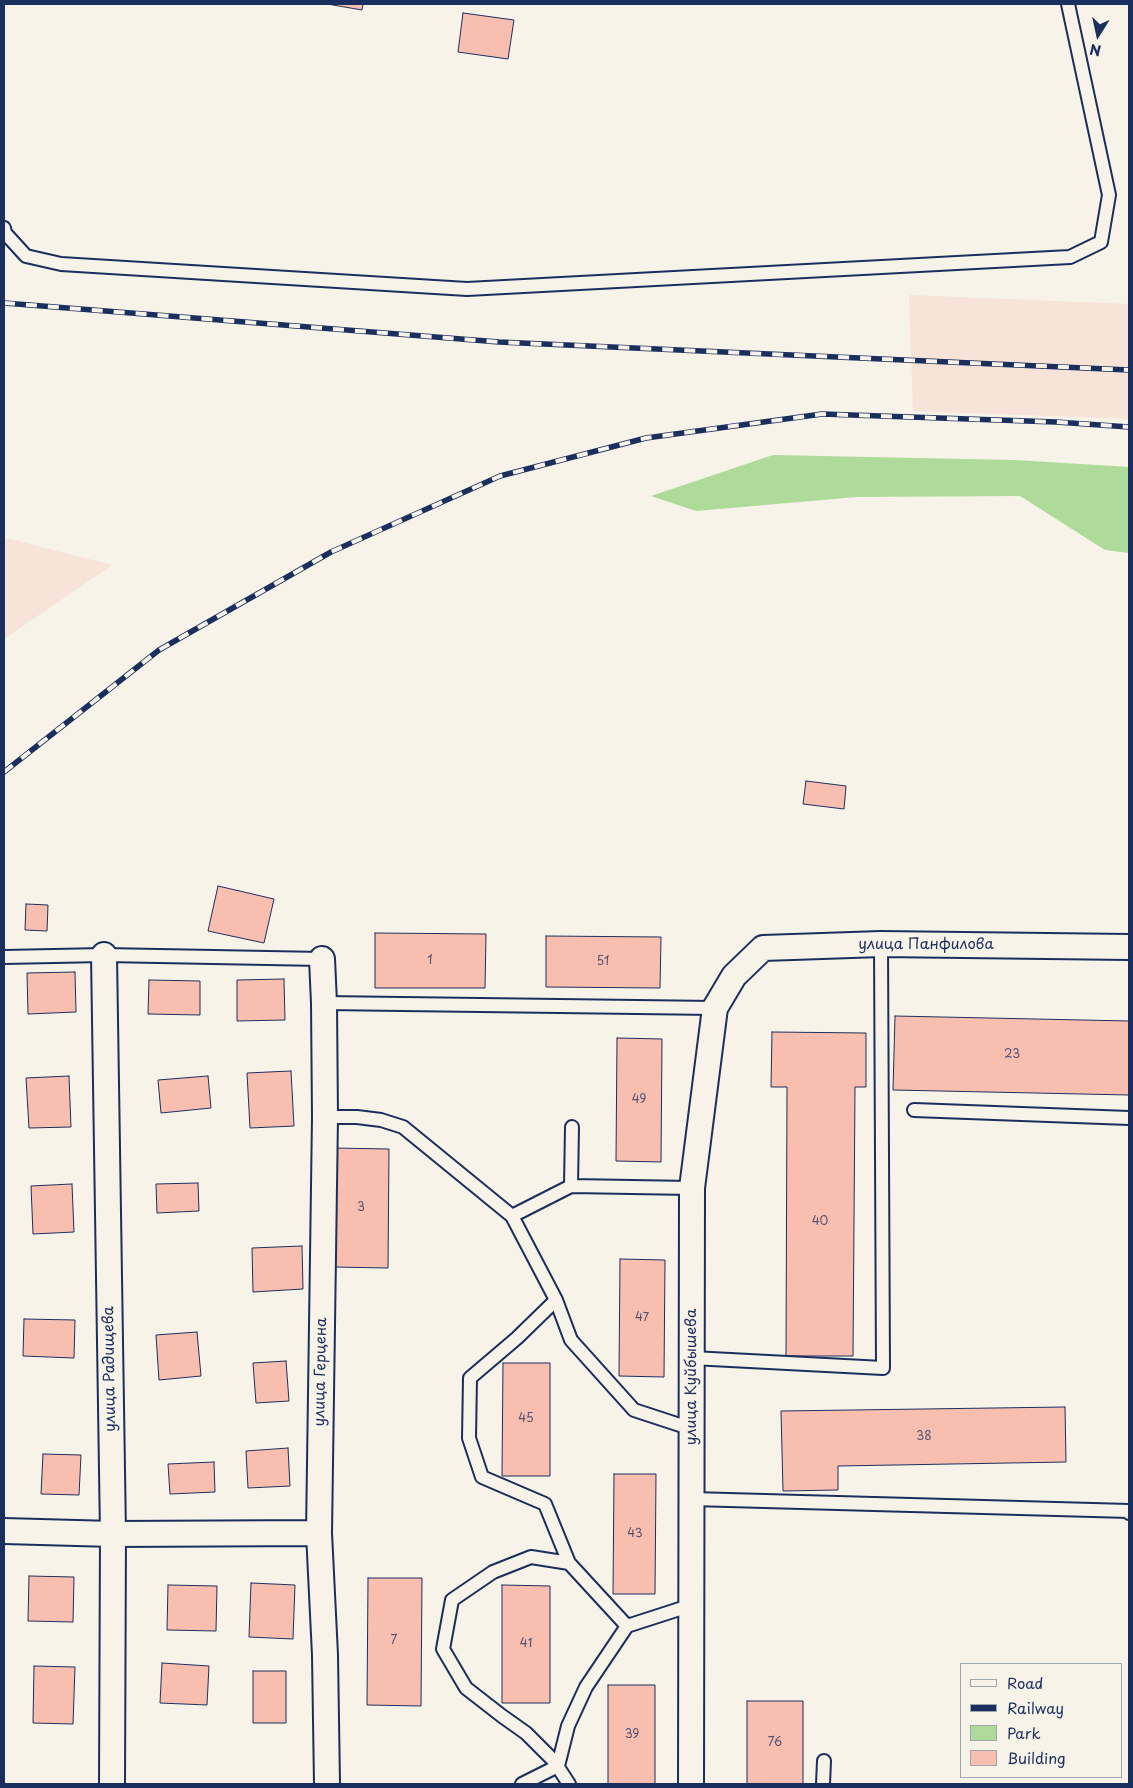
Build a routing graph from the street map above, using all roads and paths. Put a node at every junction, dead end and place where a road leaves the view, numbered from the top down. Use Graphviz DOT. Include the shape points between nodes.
graph roads {
  1 [pos="1068,4"];
  2 [pos="4,228"];
  3 [pos="881,944"];
  4 [pos="1129,947"];
  5 [pos="104,955"];
  6 [pos="4,958"];
  7 [pos="322,959"];
  8 [pos="734,976"];
  9 [pos="324,1003"];
  10 [pos="715,1008"];
  11 [pos="914,1110"];
  12 [pos="325,1117"];
  13 [pos="1129,1118"];
  14 [pos="572,1127"];
  15 [pos="571,1186"];
  16 [pos="692,1188"];
  17 [pos="512,1216"];
  18 [pos="556,1300"];
  19 [pos="692,1358"];
  20 [pos="692,1429"];
  21 [pos="692,1500"];
  22 [pos="1129,1513"];
  23 [pos="4,1531"];
  24 [pos="318,1533"];
  25 [pos="112,1534"];
  26 [pos="568,1563"];
  27 [pos="692,1605"];
  28 [pos="627,1626"];
  29 [pos="824,1761"];
  30 [pos="558,1766"];
  31 [pos="112,1784"];
  32 [pos="327,1784"];
  33 [pos="522,1784"];
  34 [pos="569,1784"];
  35 [pos="692,1784"];
  36 [pos="823,1784"];
  1 -- 2 [label="lane" via="1109,195 1101,242 1070,257 467,289 62,264 26,256"];
  3 -- 4 [label="street, улица Панфилова"];
  3 -- 8 [label="street, улица Панфилова" via="763,948"];
  3 -- 19 [label="lane" via="883,1368"];
  5 -- 6 [label="lane"];
  5 -- 7 [label="lane"];
  5 -- 25 [label="street, улица Радищева"];
  7 -- 9 [label="street, улица Герцена"];
  8 -- 10 [label="street, улица Куйбышева"];
  9 -- 10 [label="lane"];
  9 -- 12 [label="street, улица Герцена"];
  10 -- 16 [label="street, улица Куйбышева"];
  11 -- 13 [label="lane"];
  12 -- 17 [label="lane" via="381,1120 403,1127"];
  12 -- 24 [label="street, улица Герцена"];
  14 -- 15 [label="lane"];
  15 -- 16 [label="lane"];
  15 -- 17 [label="lane"];
  16 -- 19 [label="street, улица Куйбышева"];
  17 -- 18 [label="lane"];
  18 -- 20 [label="lane" via="571,1340 634,1410"];
  18 -- 26 [label="lane" via="470,1378 468,1438 482,1477 545,1504"];
  19 -- 20 [label="street, улица Куйбышева"];
  20 -- 21 [label="street, улица Куйбышева"];
  21 -- 22 [label="lane"];
  21 -- 27 [label="street, улица Куйбышева"];
  23 -- 25 [label="street"];
  24 -- 25 [label="street"];
  24 -- 32 [label="street, улица Герцена" via="325,1655"];
  25 -- 31 [label="street, улица Радищева"];
  26 -- 28 [label="lane"];
  26 -- 30 [label="lane" via="531,1557 493,1572 460,1594 452,1600 443,1649 466,1688 526,1733"];
  27 -- 28 [label="lane"];
  27 -- 35 [label="street, улица Куйбышева"];
  28 -- 30 [label="lane" via="586,1687 568,1726"];
  29 -- 36 [label="lane"];
  30 -- 33 [label="lane"];
  30 -- 34 [label="lane"];
}
